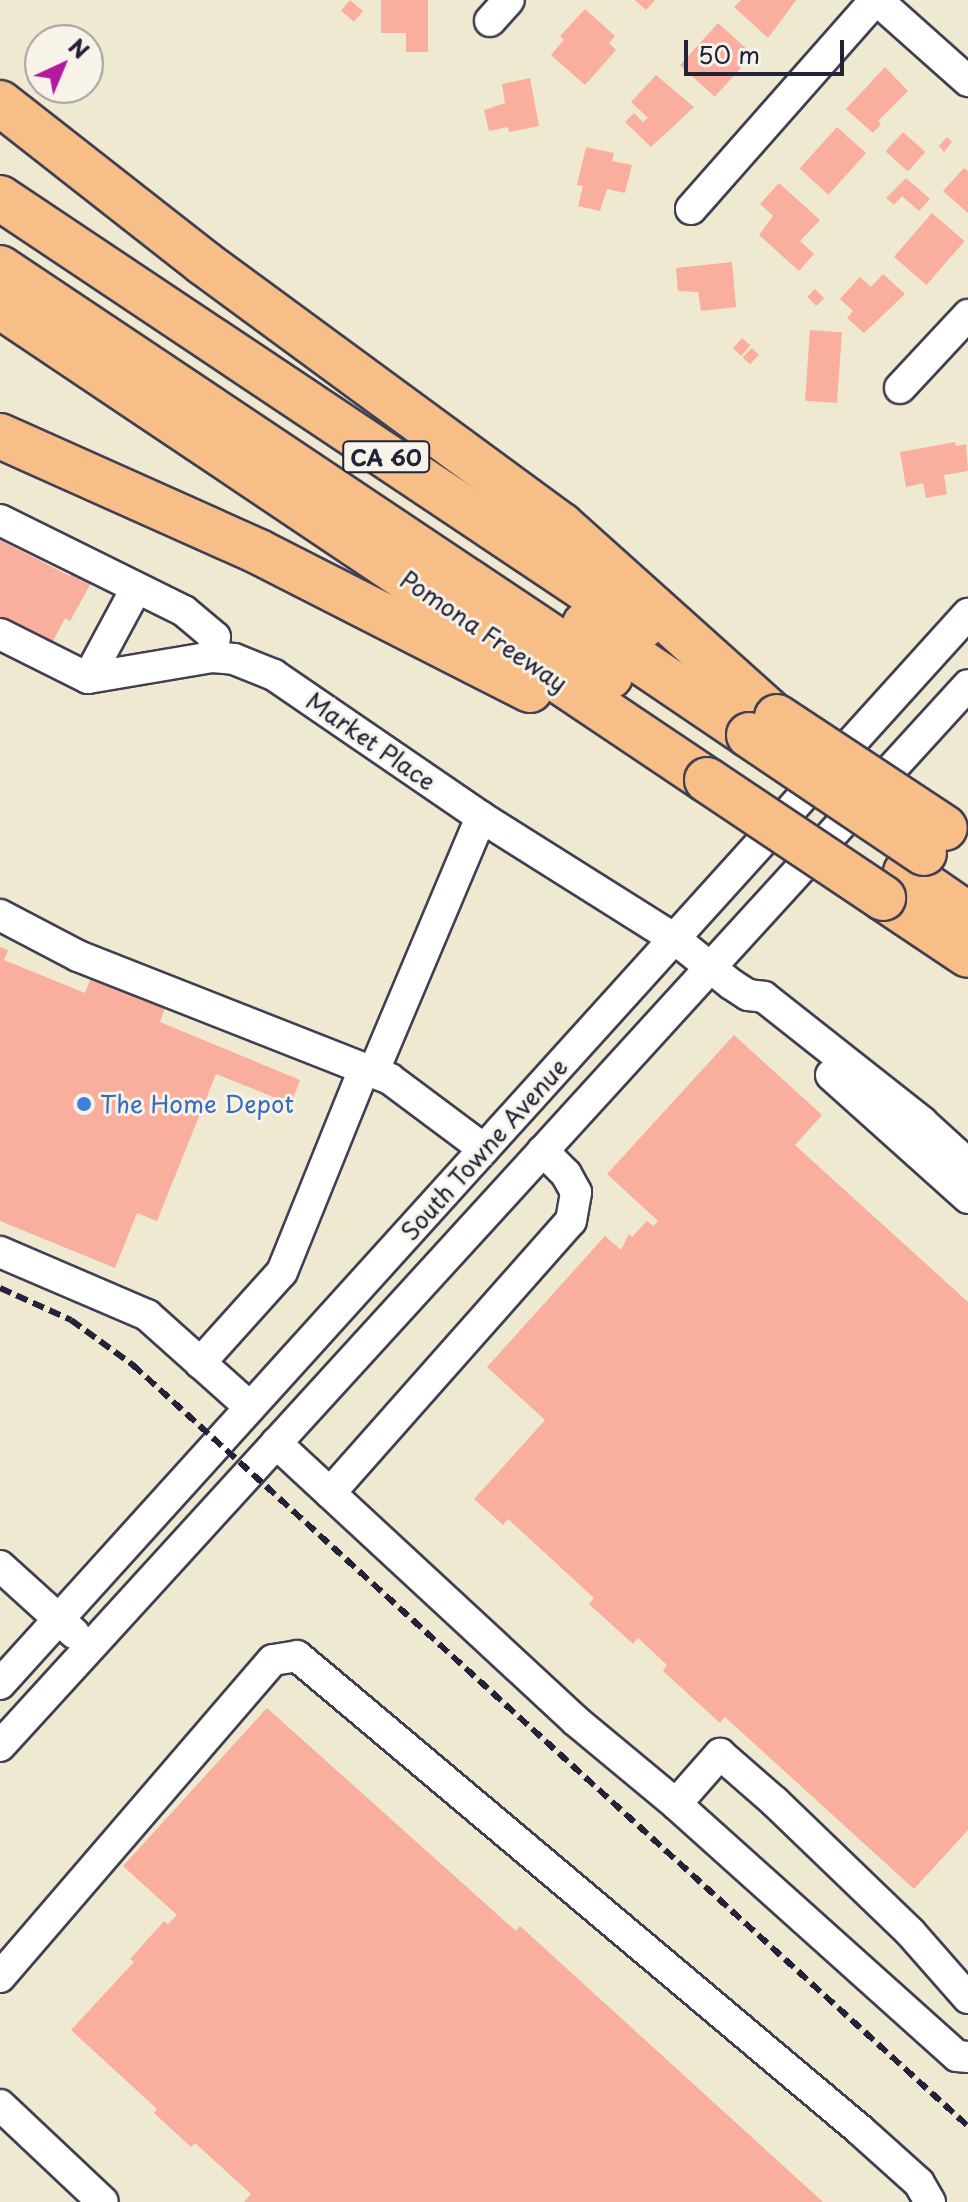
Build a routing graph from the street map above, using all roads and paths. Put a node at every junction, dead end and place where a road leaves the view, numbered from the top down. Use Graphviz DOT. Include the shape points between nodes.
graph roads {
  1 [pos="876,0"];
  2 [pos="968,81"];
  3 [pos="0,103"];
  4 [pos="0,198"];
  5 [pos="691,209"];
  6 [pos="0,234"];
  7 [pos="0,268"];
  8 [pos="0,306"];
  9 [pos="968,315"];
  10 [pos="900,388"];
  11 [pos="0,436"];
  12 [pos="0,520"];
  13 [pos="136,589"];
  14 [pos="968,614"];
  15 [pos="0,634"];
  16 [pos="212,657"];
  17 [pos="88,678"];
  18 [pos="968,685"];
  19 [pos="740,746"];
  20 [pos="481,817"];
  21 [pos="925,859"];
  22 [pos="968,881"];
  23 [pos="0,915"];
  24 [pos="968,915"];
  25 [pos="675,939"];
  26 [pos="968,955"];
  27 [pos="708,969"];
  28 [pos="748,995"];
  29 [pos="376,1074"];
  30 [pos="484,1149"];
  31 [pos="543,1151"];
  32 [pos="968,1164"];
  33 [pos="968,1198"];
  34 [pos="0,1252"];
  35 [pos="200,1363"];
  36 [pos="250,1407"];
  37 [pos="276,1443"];
  38 [pos="330,1493"];
  39 [pos="0,1566"];
  40 [pos="60,1618"];
  41 [pos="89,1649"];
  42 [pos="0,1684"];
  43 [pos="0,1746"];
  44 [pos="676,1804"];
  45 [pos="0,1977"];
  46 [pos="968,1998"];
  47 [pos="968,2057"];
  48 [pos="0,2105"];
  49 [pos="93,2198"];
  50 [pos="930,2202"];
  1 -- 2 [label="street"];
  1 -- 5 [label="street"];
  3 -- 19 [label="highway" via="204,263 561,525"];
  4 -- 19 [label="highway, Pomona Freeway / CA 60"];
  6 -- 19 [label="highway"];
  7 -- 19 [label="highway"];
  8 -- 19 [label="highway, Pomona Freeway / CA 60"];
  9 -- 10 [label="street"];
  11 -- 19 [label="highway" via="259,552"];
  12 -- 13 [label="street"];
  13 -- 16 [label="street" via="184,611 215,637"];
  13 -- 17 [label="street"];
  14 -- 25 [label="street, South Towne Avenue"];
  15 -- 17 [label="street"];
  16 -- 17 [label="street, Market Place"];
  16 -- 20 [label="street, Market Place" via="234,659 274,675"];
  18 -- 27 [label="street, South Towne Avenue"];
  19 -- 21 [label="highway, Pomona Freeway / CA 60, bridge"];
  19 -- 21 [label="highway, Pomona Freeway / CA 60, bridge"];
  20 -- 25 [label="street, Market Place"];
  20 -- 29 [label="street"];
  21 -- 22 [label="highway"];
  21 -- 24 [label="highway"];
  21 -- 26 [label="highway, Pomona Freeway / CA 60"];
  23 -- 29 [label="street" via="78,956"];
  25 -- 27 [label="street, Market Place"];
  25 -- 30 [label="street, South Towne Avenue"];
  27 -- 28 [label="street, Market Place"];
  27 -- 31 [label="street, South Towne Avenue"];
  28 -- 32 [label="street" via="764,997"];
  28 -- 33 [label="street" via="753,1012"];
  29 -- 30 [label="street"];
  29 -- 35 [label="street" via="282,1272"];
  30 -- 36 [label="street, South Towne Avenue"];
  31 -- 37 [label="street, South Towne Avenue"];
  31 -- 38 [label="street" via="576,1192 571,1221"];
  34 -- 35 [label="street" via="147,1315"];
  35 -- 36 [label="street"];
  36 -- 40 [label="street, South Towne Avenue"];
  37 -- 38 [label="street"];
  37 -- 41 [label="street, South Towne Avenue"];
  38 -- 44 [label="street" via="576,1721"];
  39 -- 40 [label="street"];
  40 -- 41 [label="street"];
  40 -- 42 [label="street, South Towne Avenue"];
  41 -- 43 [label="street, South Towne Avenue"];
  44 -- 46 [label="street" via="720,1754 910,1932"];
  44 -- 47 [label="street" via="957,2056"];
  45 -- 50 [label="street" via="273,1660 297,1656 860,2130 919,2183"];
  48 -- 49 [label="street"];
}
